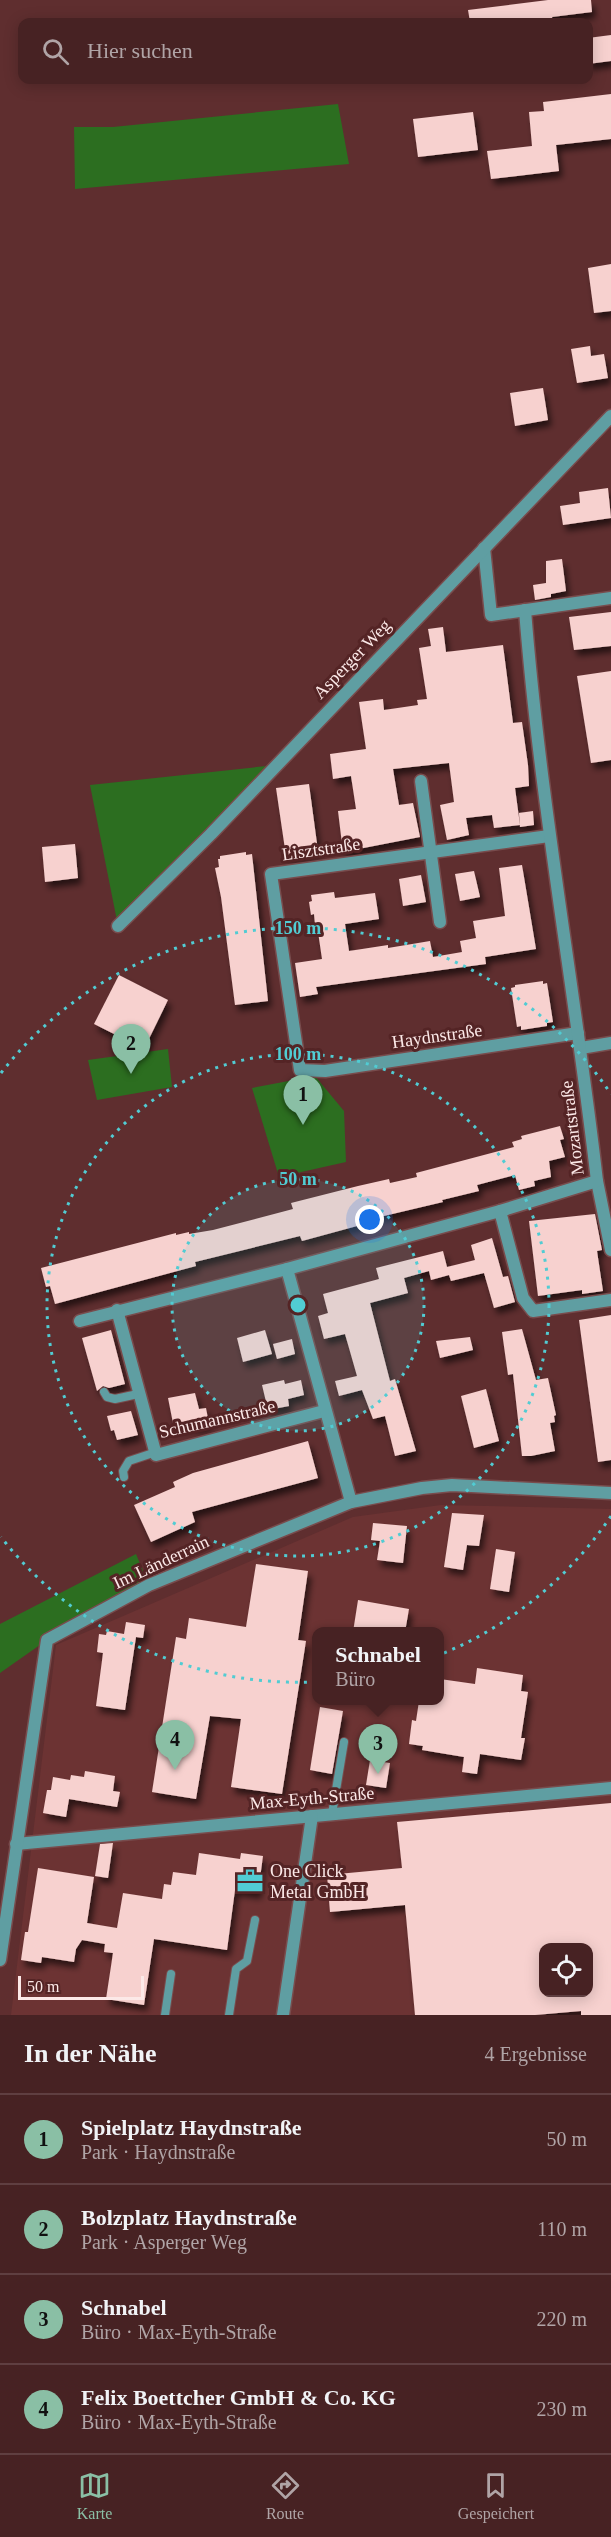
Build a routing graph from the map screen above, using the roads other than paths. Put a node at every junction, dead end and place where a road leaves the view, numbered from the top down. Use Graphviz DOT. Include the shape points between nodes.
graph roads {
  1 [pos="611,416"];
  2 [pos="484,548"];
  3 [pos="611,598"];
  4 [pos="525,610"];
  5 [pos="421,782"];
  6 [pos="549,836"];
  7 [pos="430,853"];
  8 [pos="440,922"];
  9 [pos="118,926"];
  10 [pos="578,1033"];
  11 [pos="611,1043"];
  12 [pos="581,1048"];
  13 [pos="300,1070"];
  14 [pos="597,1181"];
  15 [pos="500,1211"];
  16 [pos="611,1250"];
  17 [pos="287,1269"];
  18 [pos="611,1300"];
  19 [pos="117,1310"];
  20 [pos="80,1321"];
  21 [pos="104,1392"];
  22 [pos="138,1394"];
  23 [pos="324,1411"];
  24 [pos="156,1452"];
  25 [pos="124,1477"];
  26 [pos="611,1493"];
  27 [pos="351,1502"];
  28 [pos="344,1742"];
  29 [pos="611,1788"];
  30 [pos="332,1814"];
  31 [pos="312,1816"];
  32 [pos="16,1844"];
  33 [pos="255,1920"];
  34 [pos="0,1960"];
  35 [pos="171,1974"];
  36 [pos="165,2015"];
  37 [pos="229,2015"];
  38 [pos="283,2015"];
  1 -- 2 [label="street, Asperger Weg"];
  2 -- 4 [label="street" via="491,615"];
  2 -- 9 [label="street, Asperger Weg"];
  3 -- 4 [label="street"];
  4 -- 6 [label="street, Mozartstraße" via="533,716"];
  5 -- 7 [label="street"];
  6 -- 7 [label="street, Lisztstraße"];
  6 -- 10 [label="street, Mozartstraße"];
  7 -- 8 [label="street"];
  7 -- 13 [label="street, Lisztstraße" via="271,874"];
  10 -- 12 [label="street, Mozartstraße"];
  10 -- 13 [label="street, Haydnstraße" via="325,1071"];
  11 -- 12 [label="street"];
  12 -- 14 [label="street, Mozartstraße"];
  14 -- 15 [label="street, Mozartstraße"];
  14 -- 16 [label="street"];
  15 -- 17 [label="street, Mozartstraße"];
  15 -- 18 [label="street" via="523,1298 533,1311"];
  17 -- 19 [label="street"];
  17 -- 23 [label="street"];
  19 -- 20 [label="street"];
  19 -- 22 [label="street, Schumannstraße"];
  21 -- 22 [label="lane" via="115,1399"];
  22 -- 24 [label="street, Schumannstraße"];
  23 -- 24 [label="street, Schumannstraße"];
  23 -- 27 [label="street"];
  24 -- 25 [label="lane" via="129,1461"];
  26 -- 27 [label="street, Im Länderrain" via="452,1485"];
  27 -- 32 [label="street, Im Länderrain" via="149,1585 47,1640"];
  28 -- 30 [label="lane"];
  29 -- 30 [label="street, Max-Eyth-Straße"];
  30 -- 31 [label="street, Max-Eyth-Straße"];
  31 -- 32 [label="street, Max-Eyth-Straße"];
  31 -- 38 [label="street"];
  32 -- 34 [label="street, Im Länderrain"];
  33 -- 37 [label="lane" via="247,1961 236,1969"];
  35 -- 36 [label="lane"];
}
